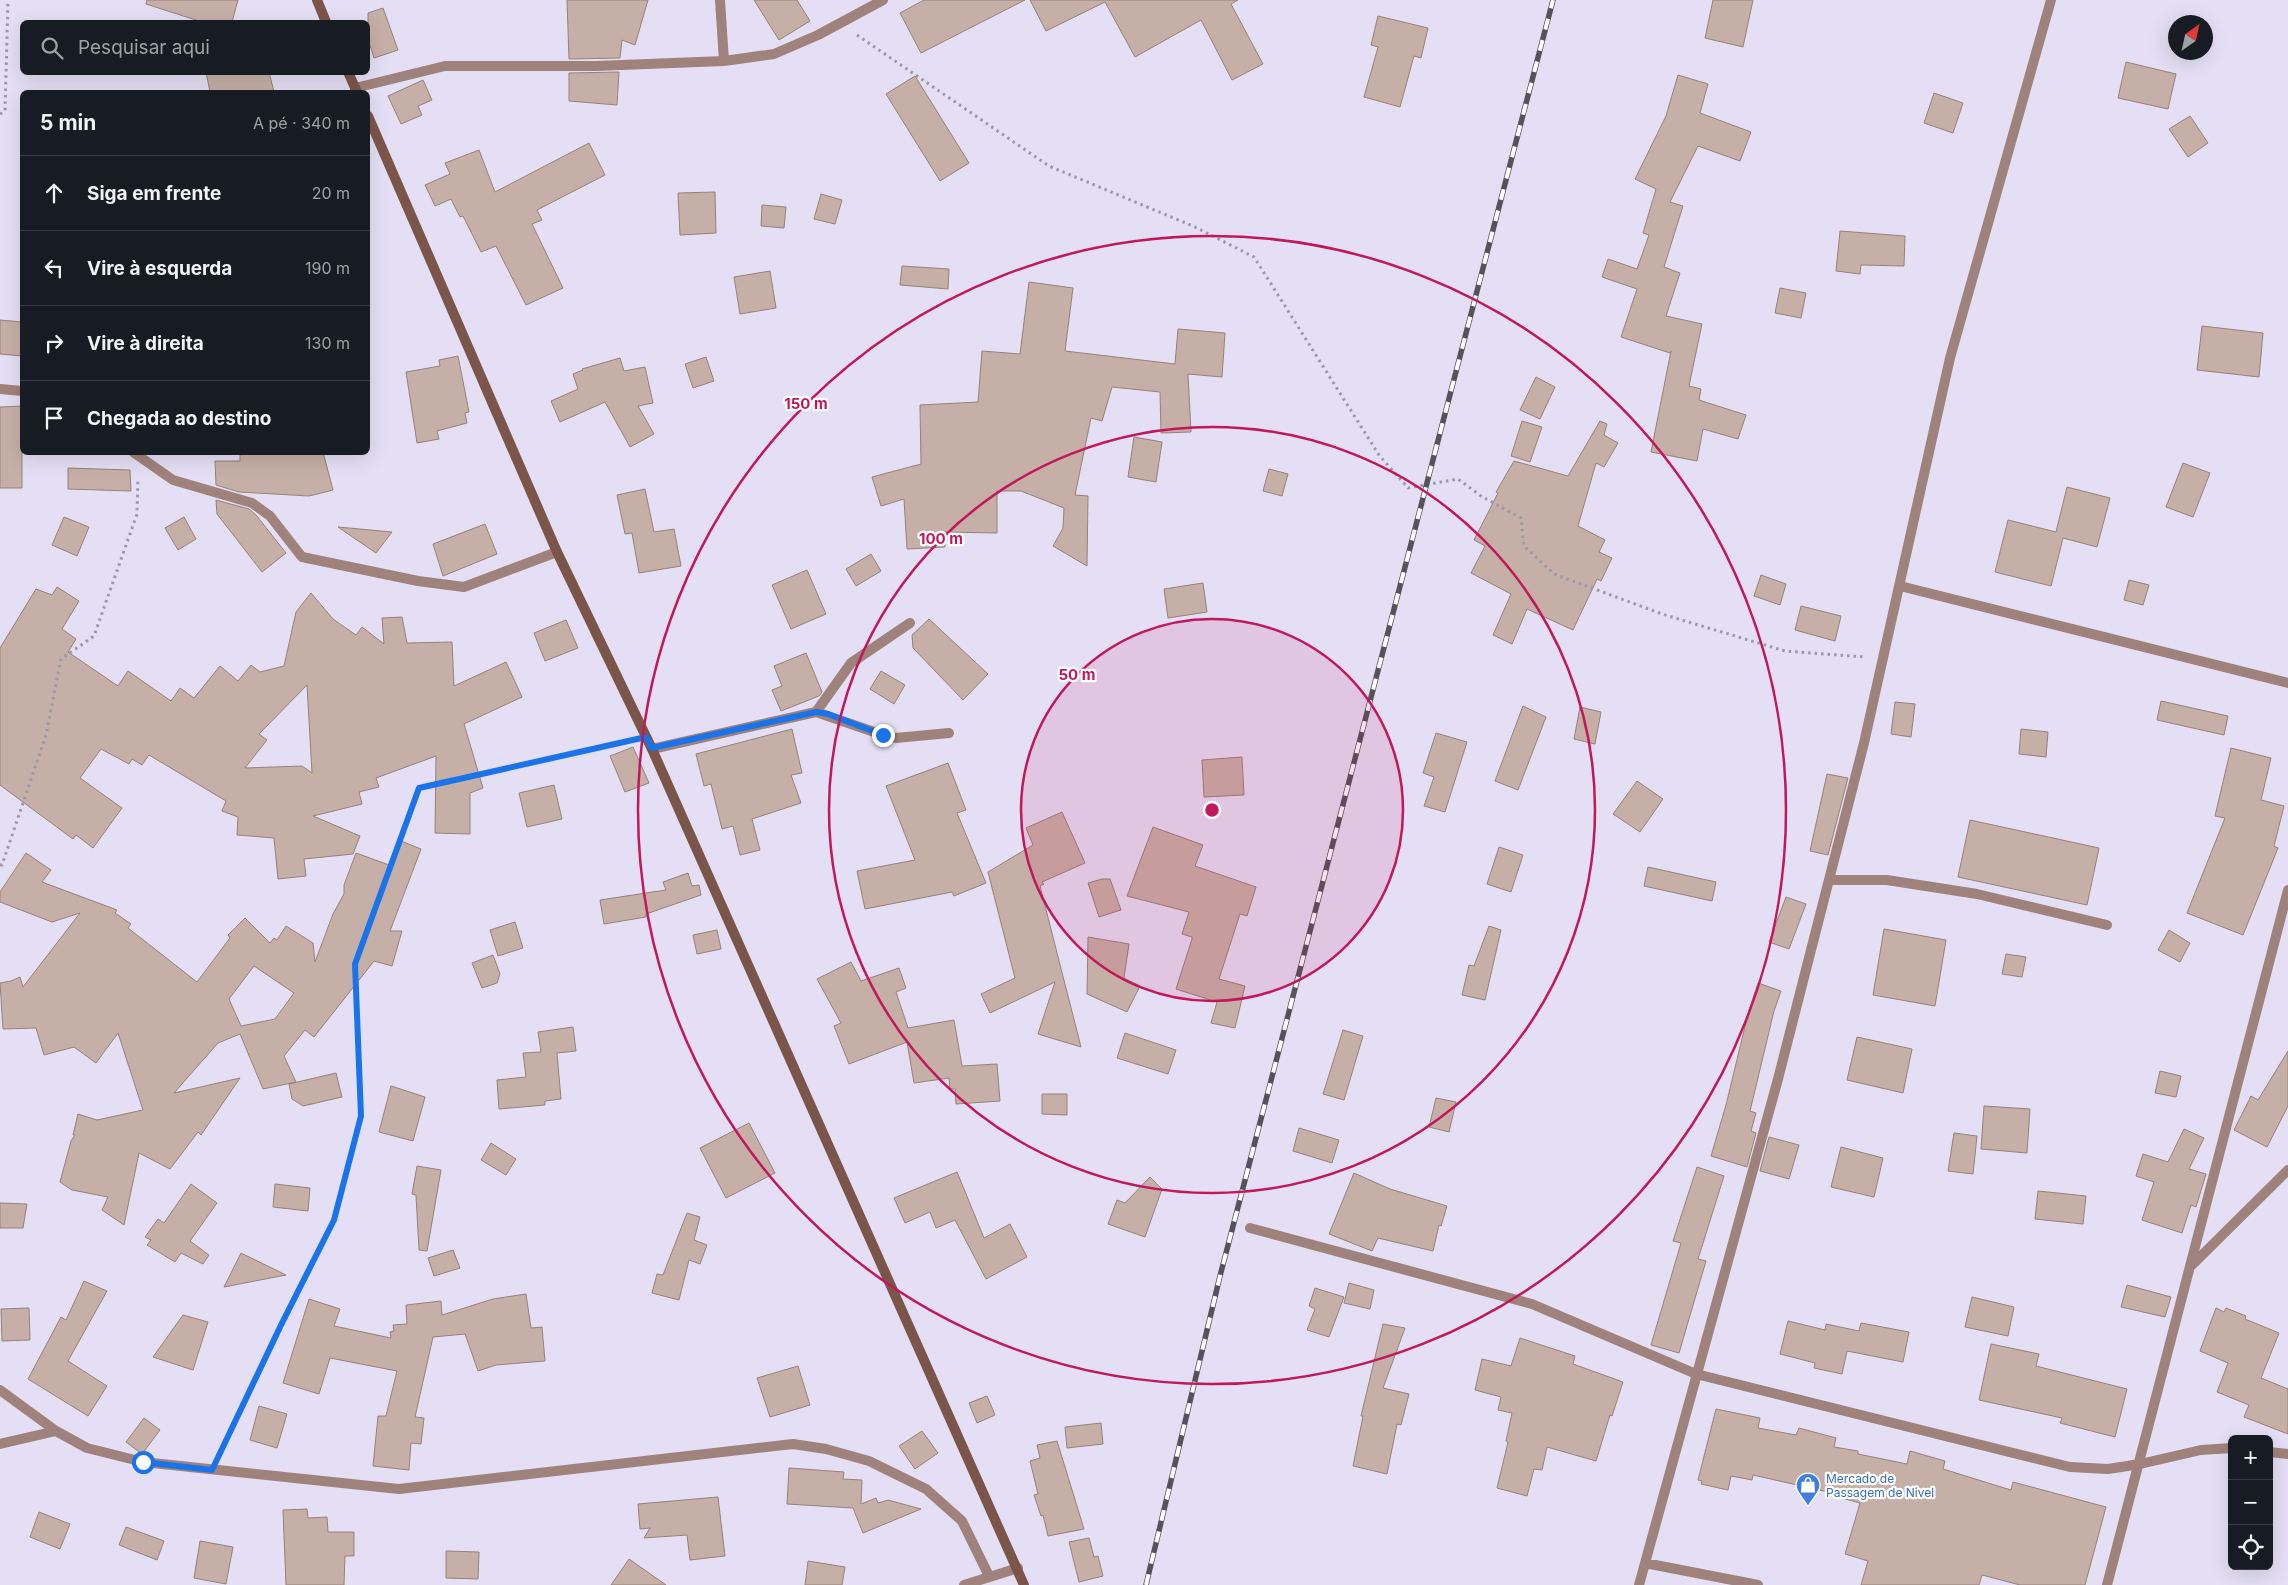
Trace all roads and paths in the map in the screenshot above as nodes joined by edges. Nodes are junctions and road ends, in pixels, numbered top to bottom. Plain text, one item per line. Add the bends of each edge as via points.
1 (8, 0) edge
2 (317, 0) edge
3 (720, 0) edge
4 (883, 0) edge
5 (2051, 0) edge
6 (325, 20) edge
7 (840, 24) junction
8 (724, 61) junction
9 (349, 75) edge
10 (356, 90) edge
11 (0, 114) edge
12 (370, 121) edge
13 (0, 389) edge
14 (20, 391) edge
15 (136, 455) edge
16 (557, 552) junction
17 (1900, 586) junction
18 (910, 623) dead end
19 (1883, 658) junction
20 (2288, 683) edge
21 (816, 712) junction
22 (949, 733) dead end
23 (646, 737) junction
24 (652, 748) junction
25 (0, 865) edge
26 (1829, 880) junction
27 (2288, 890) edge
28 (2106, 925) dead end
29 (2288, 1170) edge
30 (1250, 1228) dead end
31 (2192, 1266) junction
32 (1696, 1374) junction
33 (0, 1390) edge
34 (56, 1430) junction
35 (0, 1444) edge
36 (2228, 1448) edge
37 (2273, 1452) edge
38 (2288, 1454) edge
39 (2140, 1464) junction
40 (212, 1470) junction
41 (1645, 1563) junction
42 (1018, 1568) junction
43 (989, 1576) junction
44 (964, 1585) edge
45 (1024, 1585) edge
46 (1639, 1585) edge
47 (1758, 1585) edge
48 (2108, 1585) edge

1 - 11 path via 5,111
2 - 6 main road
3 - 8 street
4 - 7 street
5 - 17 street via 1950,358
7 - 8 street via 774,54
7 - 19 path via 1049,166 1195,227 1254,257 1379,455 1408,488 1458,479 1520,518 1524,546 1554,574 1662,614 1785,651
8 - 10 street via 596,66 445,66
9 - 10 main road
12 - 16 main road
13 - 14 street
15 - 16 street via 173,480 252,503 270,516 302,557 464,587
15 - 25 path via 137,514 94,636 61,659 46,735
16 - 23 main road
17 - 19 street
17 - 20 street
18 - 21 street via 851,663
19 - 26 street
21 - 22 street via 896,738
21 - 24 street
23 - 24 main road
23 - 40 path via 419,788 355,964 361,1116 334,1220
24 - 42 main road
26 - 28 street via 1887,880 1968,892
26 - 32 street
27 - 31 street
29 - 31 street
30 - 32 street via 1532,1304
31 - 39 street
32 - 39 street via 2070,1467 2108,1470
32 - 41 street
33 - 34 street
34 - 35 street
34 - 40 street via 88,1448 143,1462
36 - 39 street via 2201,1450
37 - 38 street
39 - 48 street
40 - 43 street via 399,1489 793,1444 870,1461 926,1489 962,1521
41 - 46 street
41 - 47 street
42 - 43 street
42 - 45 main road
43 - 44 street

